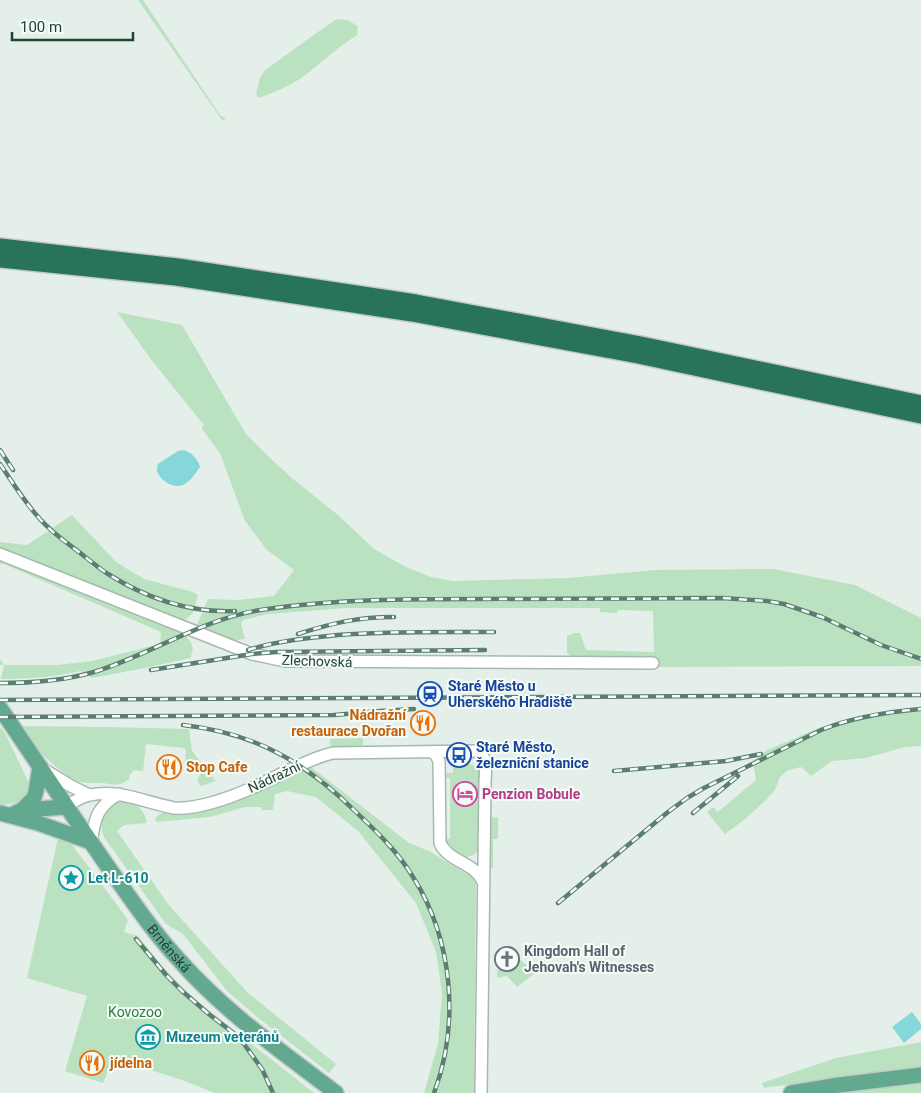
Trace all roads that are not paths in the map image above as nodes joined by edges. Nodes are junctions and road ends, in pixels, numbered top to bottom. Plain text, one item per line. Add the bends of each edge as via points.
1 (0, 246) edge
2 (0, 260) edge
3 (921, 403) edge
4 (921, 416) edge
5 (0, 554) edge
6 (653, 663) dead end
7 (0, 708) edge
8 (435, 757) junction
9 (40, 767) junction
10 (119, 794) junction
11 (89, 795) junction
12 (66, 807) junction
13 (11, 813) edge
14 (38, 823) junction
15 (91, 842) junction
16 (485, 848) junction
17 (458, 860) junction
18 (483, 883) junction
19 (921, 1075) edge
20 (336, 1093) edge
21 (481, 1093) edge
22 (791, 1093) edge

1 - 3 highway via 178,266 416,302 641,344
2 - 4 highway via 176,278 412,314 638,356
5 - 6 street, Zlechovská via 252,654 284,662
7 - 9 main road, Brněnská
8 - 10 street, Nádražní via 323,755 239,793 190,807 167,806
8 - 16 street, Nádražní via 476,751 484,757
8 - 17 street via 440,843 445,852
9 - 11 street, Nádražní
9 - 12 main road, Brněnská
9 - 13 main road via 34,798
10 - 11 street, Nádražní
10 - 15 street via 98,812
11 - 12 street, Nádražní
12 - 13 main road
12 - 14 main road via 54,819
12 - 15 main road, Brněnská
13 - 14 main road
14 - 15 main road
15 - 20 main road, Brněnská via 154,931 196,978 255,1031
16 - 17 street via 475,858
16 - 18 street, Nádražní
17 - 18 street via 479,874
18 - 21 street, Nádražní
19 - 22 main road

